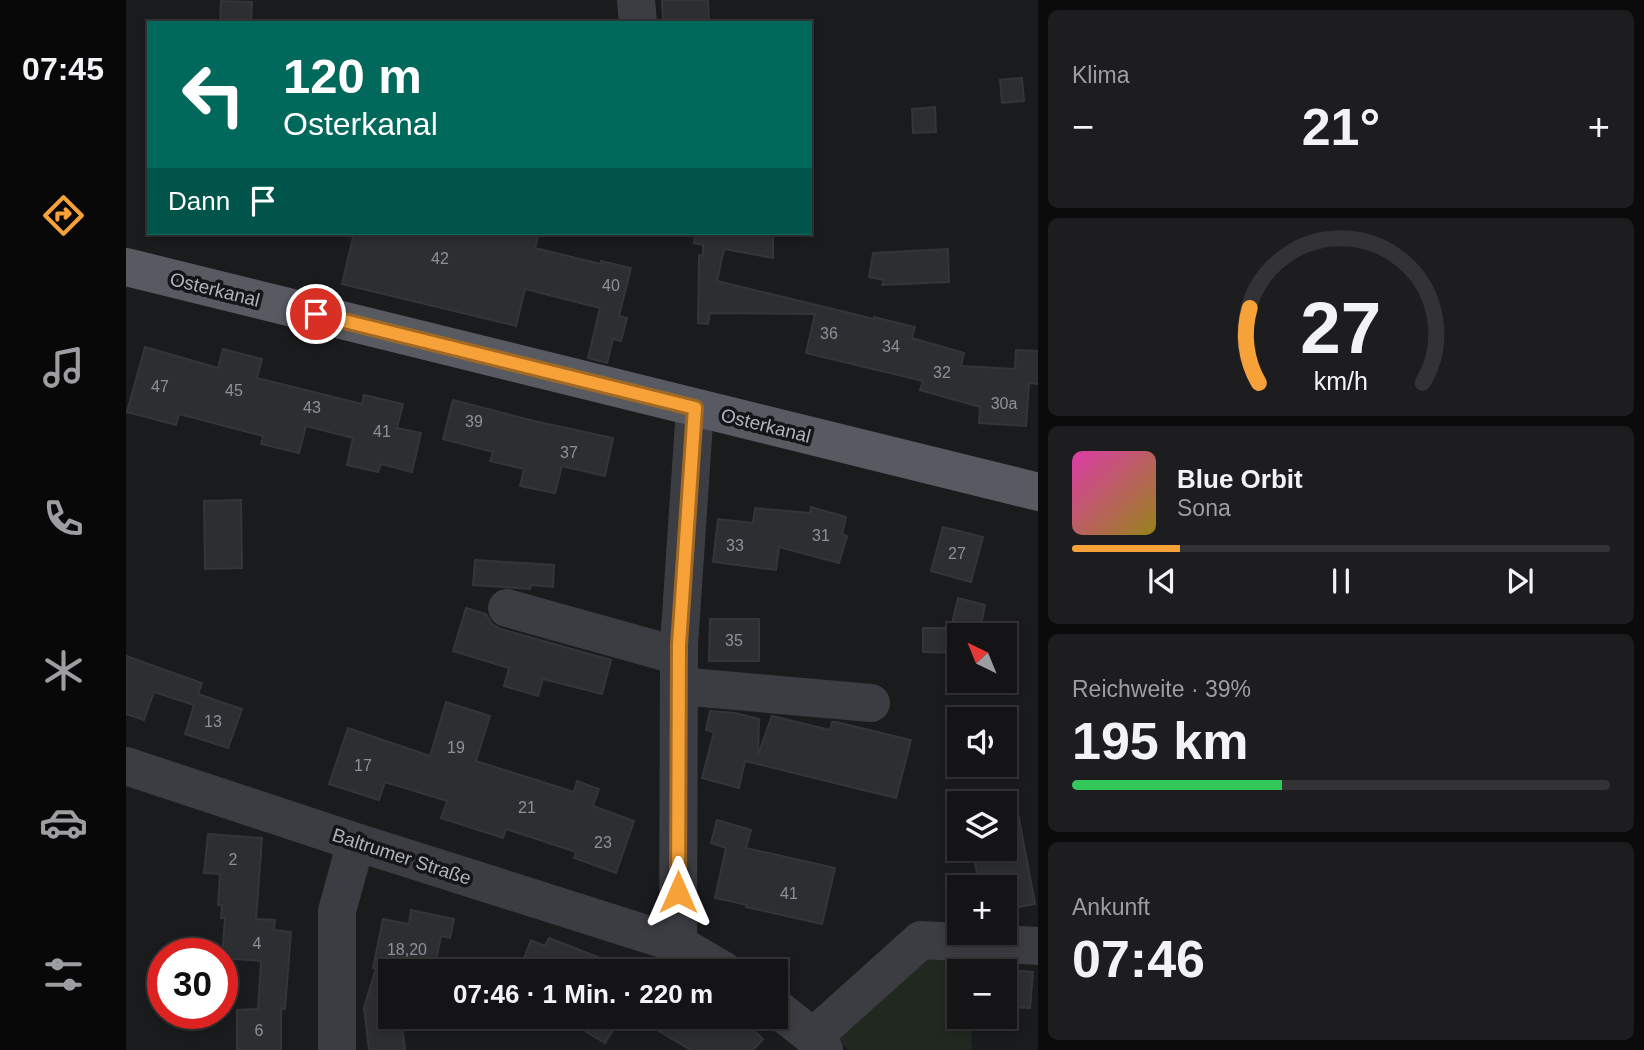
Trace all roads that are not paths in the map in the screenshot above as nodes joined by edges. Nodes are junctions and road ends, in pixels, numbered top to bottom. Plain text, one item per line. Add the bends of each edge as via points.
1 (636, 0) edge
2 (638, 21) edge
3 (126, 267) edge
4 (695, 408) junction
5 (1038, 492) edge
6 (508, 608) dead end
7 (679, 671) junction
8 (871, 703) dead end
9 (126, 766) edge
10 (356, 842) junction
11 (678, 944) junction
12 (1038, 946) edge
13 (704, 959) edge
14 (788, 1018) edge
15 (818, 1043) edge
16 (337, 1050) edge

1 - 2 street
3 - 4 main road, Osterkanal
4 - 5 main road, Osterkanal
4 - 7 street
6 - 7 street
7 - 8 street
7 - 11 street
9 - 10 street, Baltrumer Straße
10 - 11 street, Baltrumer Straße
10 - 16 street via 337,911
11 - 13 street, Baltrumer Straße
12 - 15 street via 921,940
14 - 15 street

